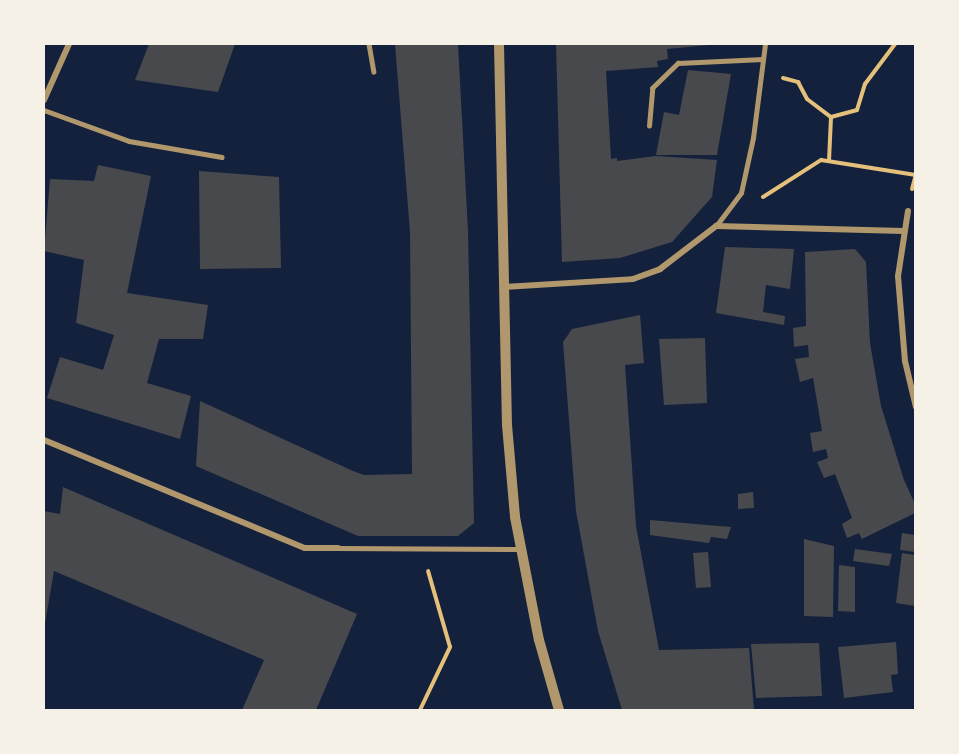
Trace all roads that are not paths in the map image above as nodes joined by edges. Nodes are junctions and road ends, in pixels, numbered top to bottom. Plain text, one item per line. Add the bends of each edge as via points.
1 (69, 44) edge
2 (369, 44) edge
3 (499, 44) edge
4 (765, 44) edge
5 (763, 59) junction
6 (374, 72) dead end
7 (44, 100) edge
8 (44, 110) edge
9 (649, 126) dead end
10 (222, 157) dead end
11 (908, 211) dead end
12 (716, 226) junction
13 (903, 231) junction
14 (503, 287) junction
15 (915, 407) edge
16 (44, 440) edge
17 (338, 548) joint
18 (521, 549) junction
19 (559, 711) edge

1 - 7 street
2 - 6 lane
3 - 14 street
4 - 5 lane
5 - 9 lane via 678,63 652,88
5 - 12 lane via 741,193
8 - 10 lane via 129,141
11 - 13 street
12 - 13 street
12 - 14 street via 660,269 633,279
13 - 15 street via 898,276 900,322
14 - 18 street via 507,425
16 - 17 street via 304,548
17 - 18 street
18 - 19 street via 539,640

